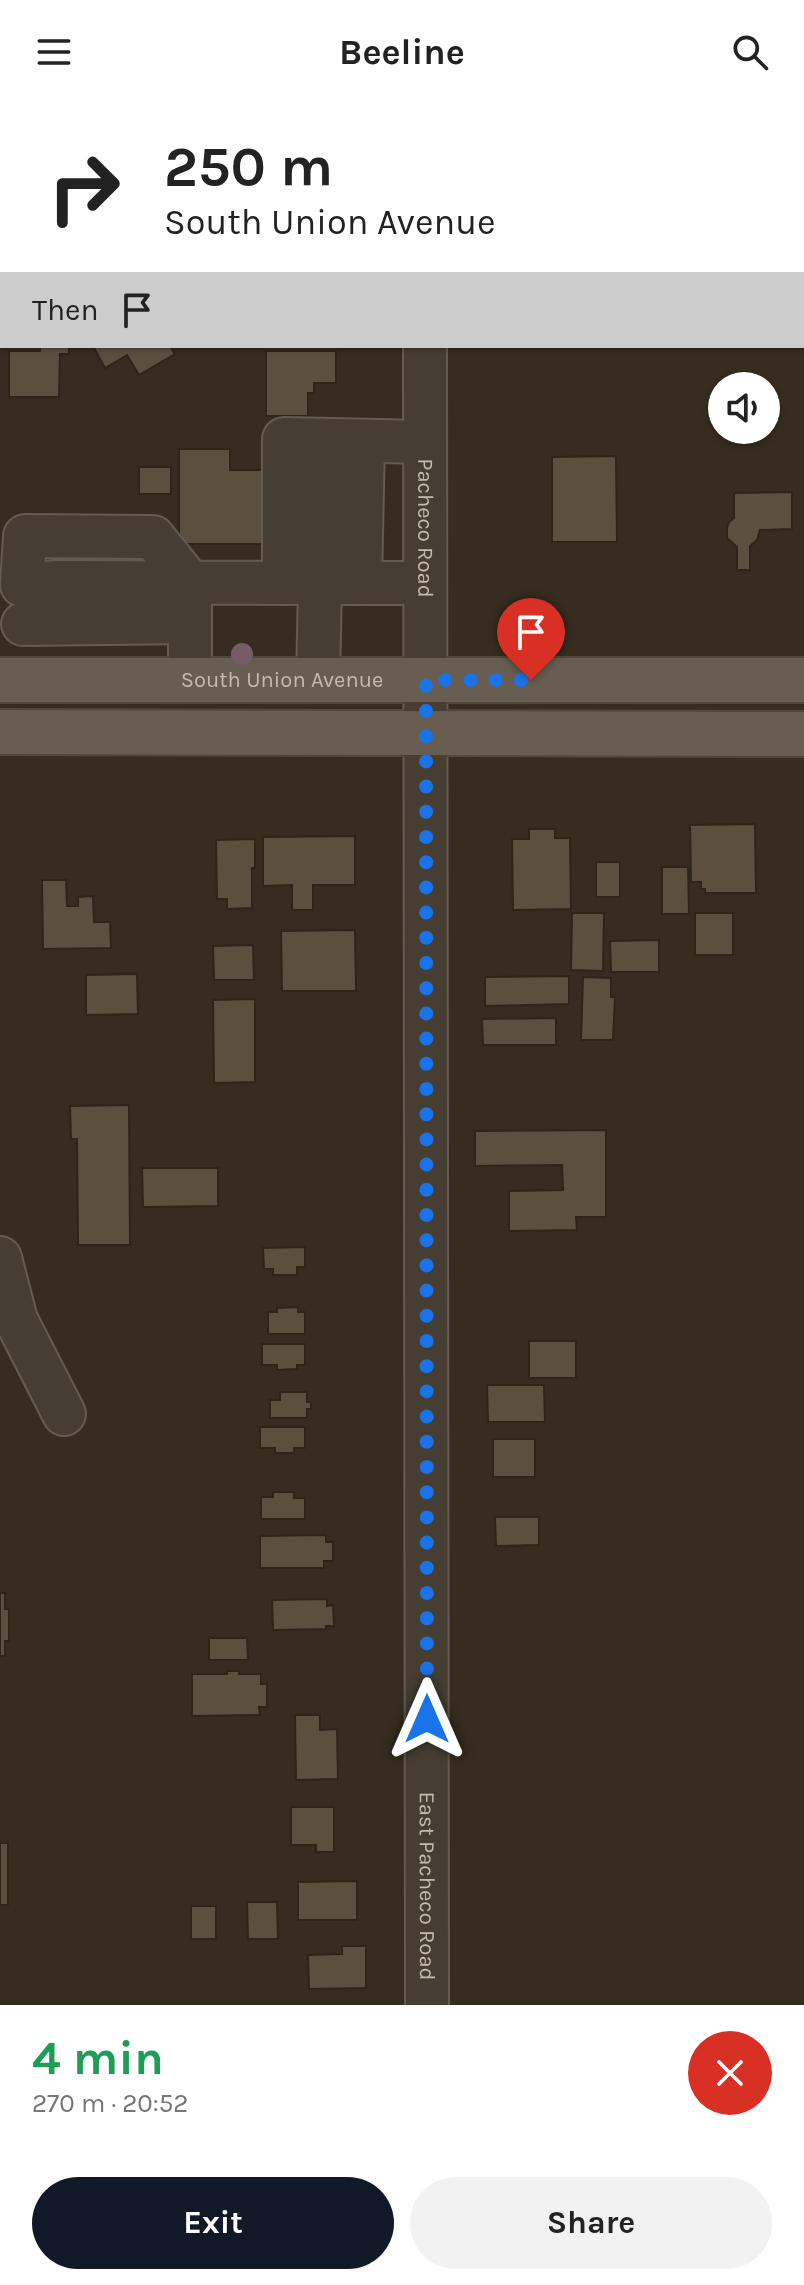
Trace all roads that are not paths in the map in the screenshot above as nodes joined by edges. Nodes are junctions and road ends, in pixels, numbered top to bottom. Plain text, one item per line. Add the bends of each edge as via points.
1 (425, 348) edge
2 (363, 441) junction
3 (425, 442) junction
4 (321, 583) junction
5 (425, 583) junction
6 (15, 599) edge
7 (190, 602) junction
8 (12, 680) edge
9 (190, 680) junction
10 (804, 680) edge
11 (318, 681) junction
12 (426, 708) junction
13 (0, 732) edge
14 (804, 734) edge
15 (0, 1258) edge
16 (64, 1414) dead end
17 (427, 2005) edge

1 - 3 street, Pacheco Road
2 - 3 street
2 - 4 street
2 - 4 street via 322,440
3 - 5 street, Pacheco Road
4 - 5 street
4 - 7 street
4 - 11 street
5 - 12 street, Pacheco Road
6 - 7 street via 59,582
6 - 8 street
7 - 9 street
8 - 9 main road, South Union Avenue
9 - 11 main road, South Union Avenue
10 - 12 main road, South Union Avenue
11 - 12 main road, South Union Avenue
12 - 13 main road, South Union Avenue
12 - 14 main road, South Union Avenue
12 - 17 street, East Pacheco Road
15 - 16 street via 16,1320

